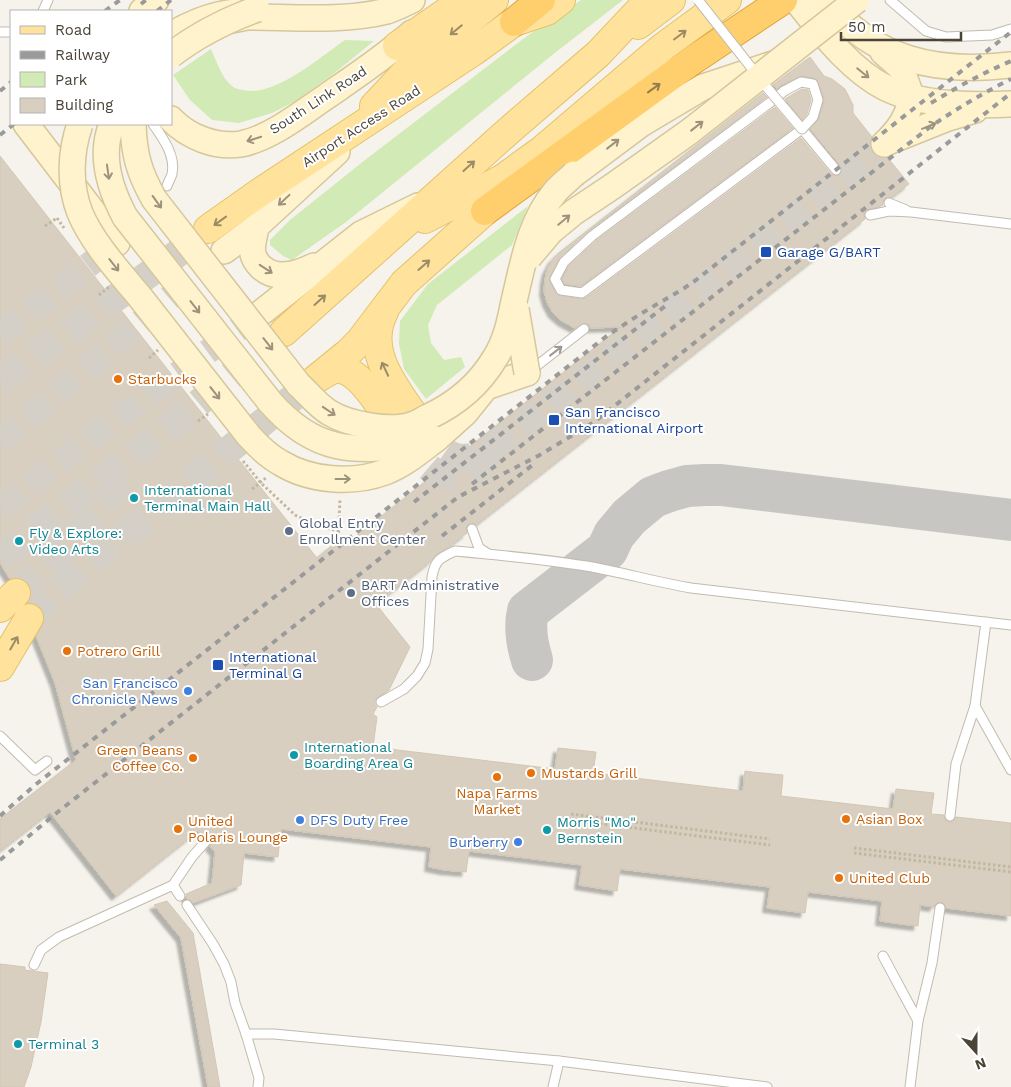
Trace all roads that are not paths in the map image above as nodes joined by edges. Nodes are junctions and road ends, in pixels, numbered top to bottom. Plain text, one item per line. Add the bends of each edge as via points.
1 (156, 0) edge
2 (208, 0) edge
3 (325, 0) edge
4 (356, 0) edge
5 (412, 0) edge
6 (450, 0) edge
7 (464, 0) edge
8 (494, 0) edge
9 (529, 0) edge
10 (541, 0) edge
11 (561, 0) edge
12 (649, 0) edge
13 (671, 0) edge
14 (698, 0) edge
15 (727, 0) edge
16 (783, 0) edge
17 (796, 0) edge
18 (824, 0) edge
19 (857, 0) edge
20 (890, 0) edge
21 (262, 5) edge
22 (143, 10) edge
23 (514, 22) junction
24 (1011, 29) edge
25 (176, 32) edge
26 (870, 41) junction
27 (397, 46) junction
28 (172, 53) edge
29 (172, 53) edge
30 (598, 54) junction
31 (777, 62) junction
32 (1000, 66) edge
33 (776, 98) junction
34 (912, 98) junction
35 (1006, 105) edge
36 (595, 119) junction
37 (172, 120) edge
38 (372, 120) junction
39 (27, 125) edge
40 (80, 125) edge
41 (112, 125) edge
42 (133, 125) edge
43 (154, 125) edge
44 (802, 129) junction
45 (346, 136) junction
46 (542, 150) junction
47 (836, 170) dead end
48 (167, 186) dead end
49 (433, 198) junction
50 (890, 203) dead end
51 (485, 211) junction
52 (911, 212) junction
53 (870, 214) dead end
54 (1011, 224) edge
55 (256, 226) junction
56 (388, 238) junction
57 (216, 240) joint
58 (117, 243) dead end
59 (335, 254) junction
60 (513, 295) junction
61 (390, 300) junction
62 (262, 312) tunnel mouth
63 (584, 329) dead end
64 (284, 332) tunnel mouth
65 (527, 373) junction
66 (486, 387) junction
67 (428, 444) junction
68 (472, 529) dead end
69 (490, 555) junction
70 (28, 618) tunnel mouth
71 (986, 622) junction
72 (1011, 625) edge
73 (0, 667) edge
74 (381, 702) dead end
75 (975, 706) junction
76 (0, 736) edge
77 (48, 761) dead end
78 (1011, 770) edge
79 (950, 816) dead end
80 (206, 841) dead end
81 (172, 885) junction
82 (180, 896) dead end
83 (187, 905) dead end
84 (940, 908) dead end
85 (883, 956) dead end
86 (34, 965) dead end
87 (918, 1020) junction
88 (246, 1034) junction
89 (559, 1060) junction
90 (258, 1087) edge
91 (553, 1087) edge
92 (767, 1087) edge
93 (910, 1087) edge

1 - 22 street
2 - 25 street
3 - 21 street
4 - 21 street via 334,10 310,13
5 - 29 street, bridge via 366,15 339,18 247,17 222,22 199,33
6 - 27 street, South Link Road
7 - 27 main road
8 -> 45 main road via 404,73
9 - 23 highway
10 - 23 highway
11 - 23 main road, Airport Access Road via 547,10
12 - 30 main road
13 - 30 main road
14 - 33 lane, bridge
36 -> 15 main road via 663,47
36 -> 16 highway via 693,60
17 -> 34 street via 828,39 860,70 876,83
18 - 26 street via 847,24
19 - 31 street, bridge
20 - 24 lane via 926,31 946,37 992,35
21 - 25 street, bridge via 207,18
21 - 28 street, bridge
23 - 38 main road, Airport Access Road
26 - 32 street via 924,63 963,68
26 - 34 street via 901,68
27 -> 37 street, South Link Road via 305,111 269,133 241,144 204,140
49 -> 30 main road
42 -> 31 street, bridge via 141,174 154,199 299,385 329,412 344,420 392,428 410,426 460,399 496,358 508,332 532,232 543,208 556,191 574,174 664,108 703,87
60 -> 31 street, bridge via 528,258 551,231 689,132
32 - 34 street
33 - 44 lane, bridge
33 - 44 lane, bridge via 801,82 813,84 818,100 813,117
33 - 44 lane via 592,236 564,262 555,279 561,290 582,293
34 - 35 street
34 -> 35 street via 899,128 884,144 966,112
36 - 46 main road
36 - 51 highway
38 - 45 main road, Airport Access Road
38 -> 55 street
39 - 58 street
40 -> 67 street, bridge via 74,143 72,175 86,226 257,445 282,464 298,471 340,479 384,473 401,465
41 -> 67 street, bridge via 107,144 109,180 125,217 286,420 322,442 347,448 365,450
43 - 48 lane via 164,138 172,161 172,174
44 - 47 lane
45 -> 57 main road, Airport Access Road via 260,193
46 - 51 main road
46 - 56 main road via 502,179
49 - 56 main road
49 - 59 street via 361,234
50 - 52 lane
61 -> 51 main road via 404,282
52 - 53 lane
52 - 54 lane
55 - 57 street
55 -> 59 street via 253,254 257,263 274,274 291,274
64 -> 56 main road
59 - 62 street
60 - 65 street, bridge
60 - 66 street, bridge via 500,358
61 -> 61 main road via 360,342 316,379 338,369 350,372 398,412 377,344 382,316
65 -> 63 lane
65 - 66 street
66 - 67 street, bridge via 465,414
68 - 69 lane via 480,548
69 - 71 lane via 584,566 691,588
69 - 74 lane via 455,551 434,566 425,663 404,688
73 -> 70 main road
71 - 72 lane
71 - 75 lane
75 - 78 lane
75 - 79 lane via 956,764
76 - 77 lane via 35,770
80 - 81 lane
81 - 82 lane
81 - 86 lane via 59,937 41,950
83 - 88 lane via 224,964
84 - 87 lane via 932,963
85 - 87 lane
87 - 93 lane
88 - 89 lane
88 - 90 lane via 259,1078
89 - 91 lane
89 - 92 lane

